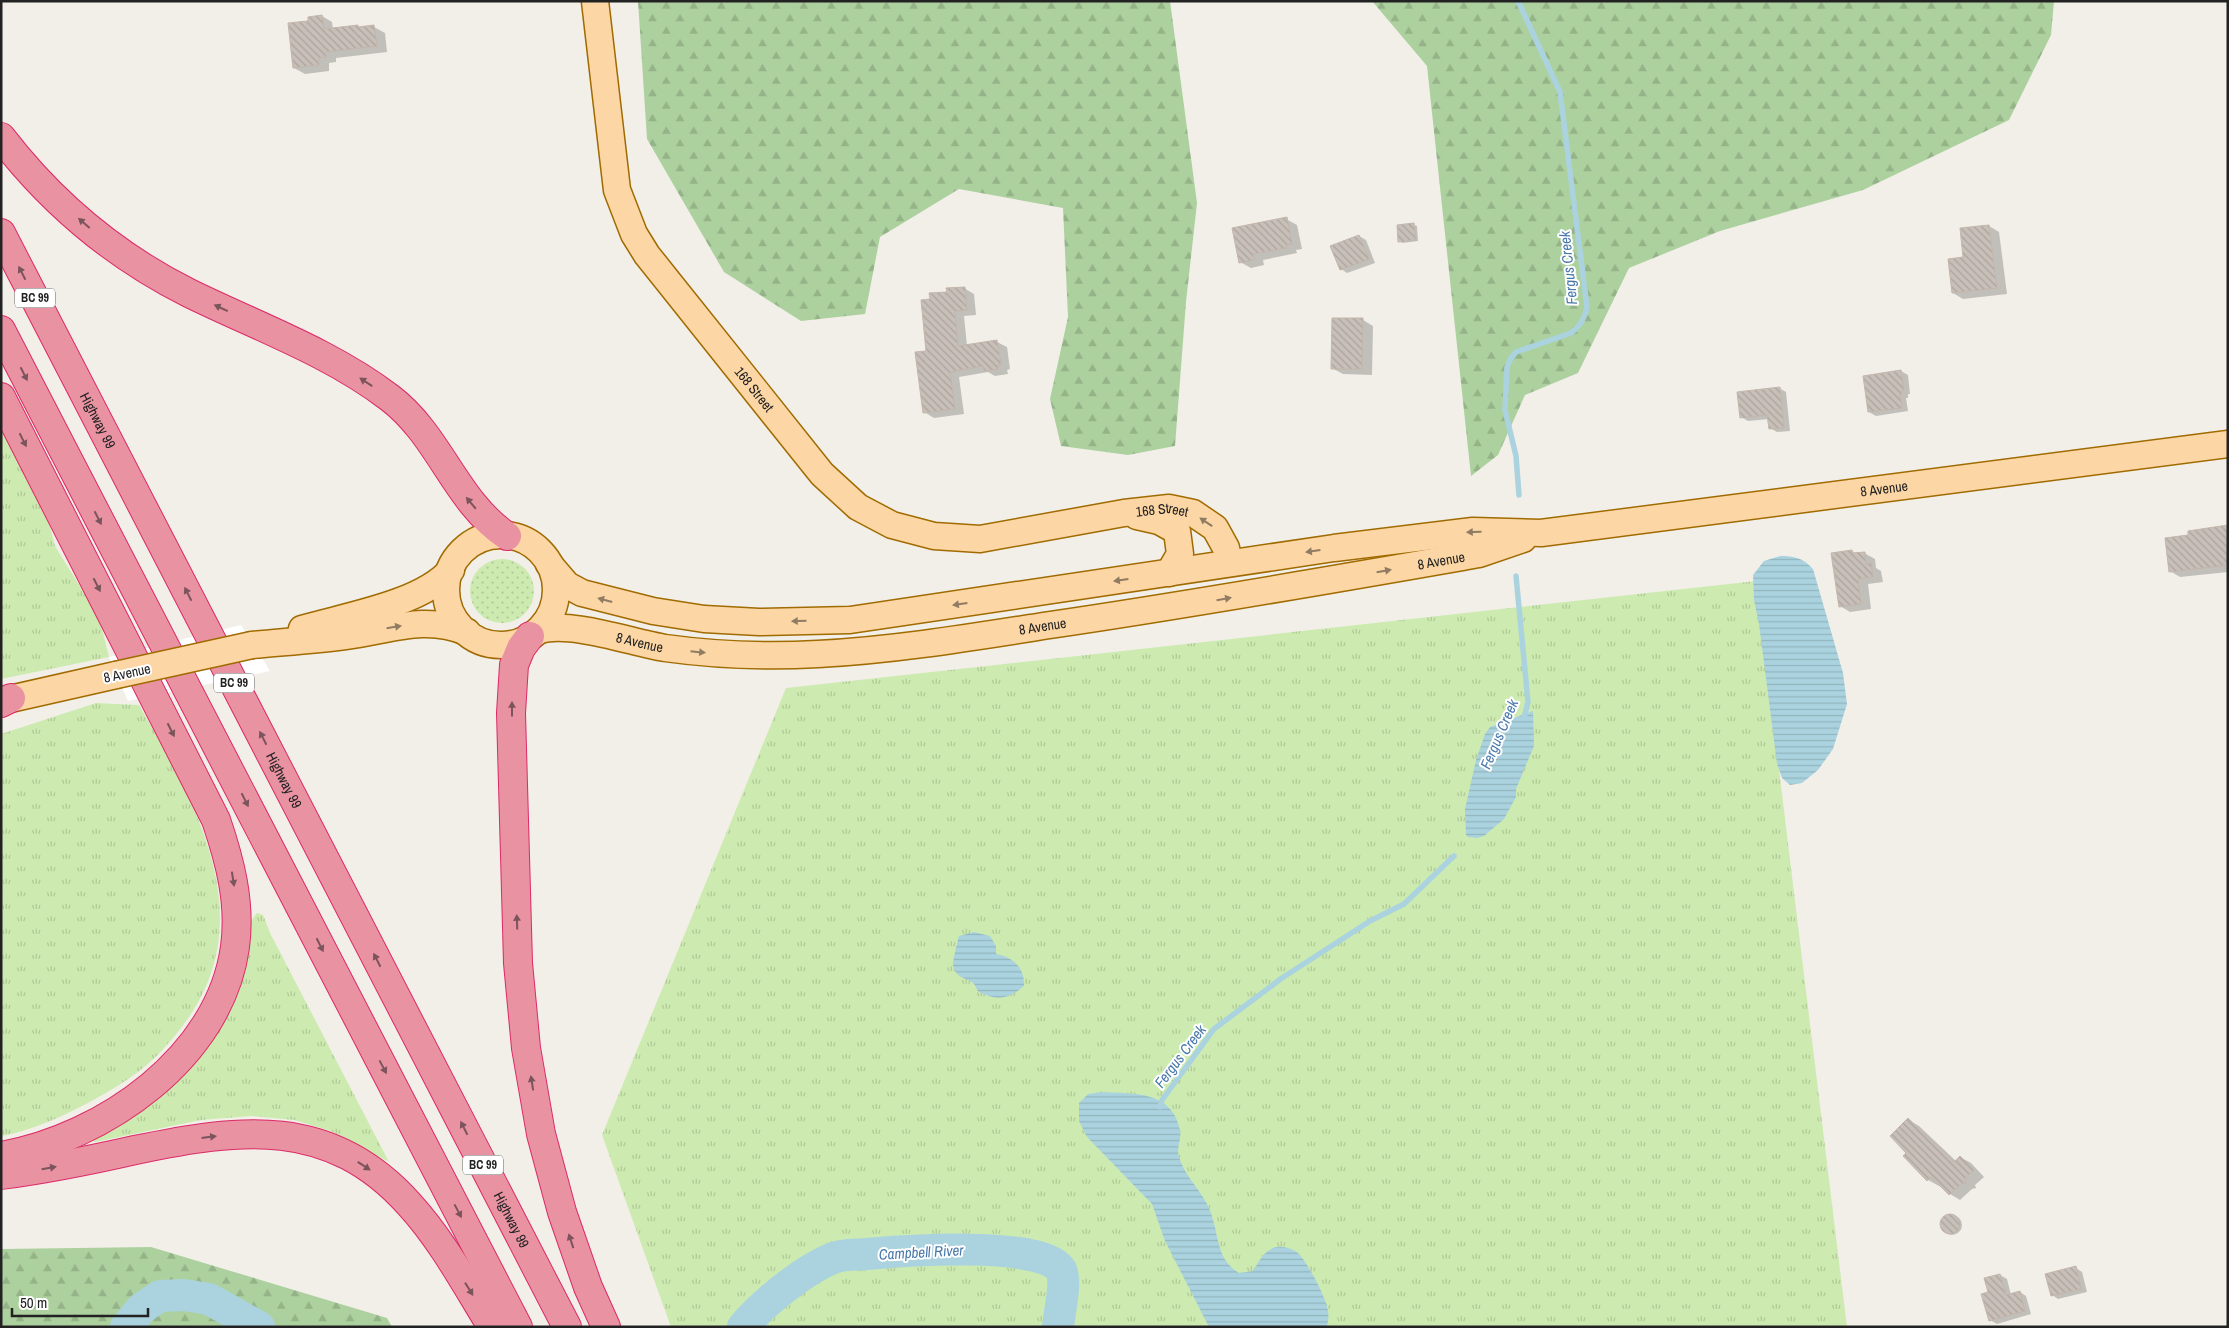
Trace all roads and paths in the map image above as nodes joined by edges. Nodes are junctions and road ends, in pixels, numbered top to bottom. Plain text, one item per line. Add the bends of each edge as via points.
1 (595, 1) edge
2 (1, 137) edge
3 (1, 233) edge
4 (1, 330) edge
5 (1, 397) edge
6 (2228, 444) edge
7 (1124, 513) junction
8 (1541, 534) junction
9 (507, 536) junction
10 (1229, 563) junction
11 (549, 564) junction
12 (451, 570) junction
13 (1169, 573) junction
14 (467, 632) junction
15 (534, 633) junction
16 (252, 645) junction
17 (884, 648) junction
18 (5, 701) edge
19 (1, 1156) edge
20 (1, 1175) edge
21 (492, 1327) edge
22 (518, 1327) edge
23 (567, 1327) edge
24 (606, 1327) edge

1 - 7 main road, 168 Street via 617,190 634,234 662,274 822,474 858,507 892,525 934,536 980,540
9 -> 2 highway via 470,503 432,444 392,399 342,367 188,292 121,252 63,206
23 -> 3 highway, Highway 99 / BC 99
4 -> 22 highway
5 -> 19 highway via 216,820 232,872 236,922 234,954 223,992 196,1038 178,1060 133,1100 82,1131 25,1152
6 - 8 main road, 8 Avenue
10 -> 7 main road, 168 Street via 1226,548 1215,528 1194,513 1169,508
7 - 13 main road, 168 Street via 1160,520 1177,531 1180,554
8 -> 10 main road, 8 Avenue via 1473,532
17 -> 8 main road, 8 Avenue via 1167,608 1341,579 1479,554
9 - 11 main road via 532,545
9 - 12 main road via 492,536 475,542 457,558
10 - 13 main road, 8 Avenue
10 - 17 main road via 1211,580 1178,593 919,628
13 -> 11 main road, 8 Avenue via 850,620 759,622 704,619 588,596 570,587
11 - 15 main road via 555,579 555,597 550,614
12 - 14 main road via 447,586 448,604 456,621
12 - 16 main road, 8 Avenue via 434,585 405,599
14 - 15 main road via 479,640 496,644 514,643
16 -> 14 main road, 8 Avenue via 346,636 423,623 444,624
15 -> 17 main road, 8 Avenue via 554,627 662,647 728,654 815,654
24 -> 15 highway via 559,1203 526,1048 518,963 511,713 514,665 521,648
16 - 18 main road, 8 Avenue, bridge
20 -> 21 highway via 242,1133 310,1140 366,1166 409,1204 449,1258

